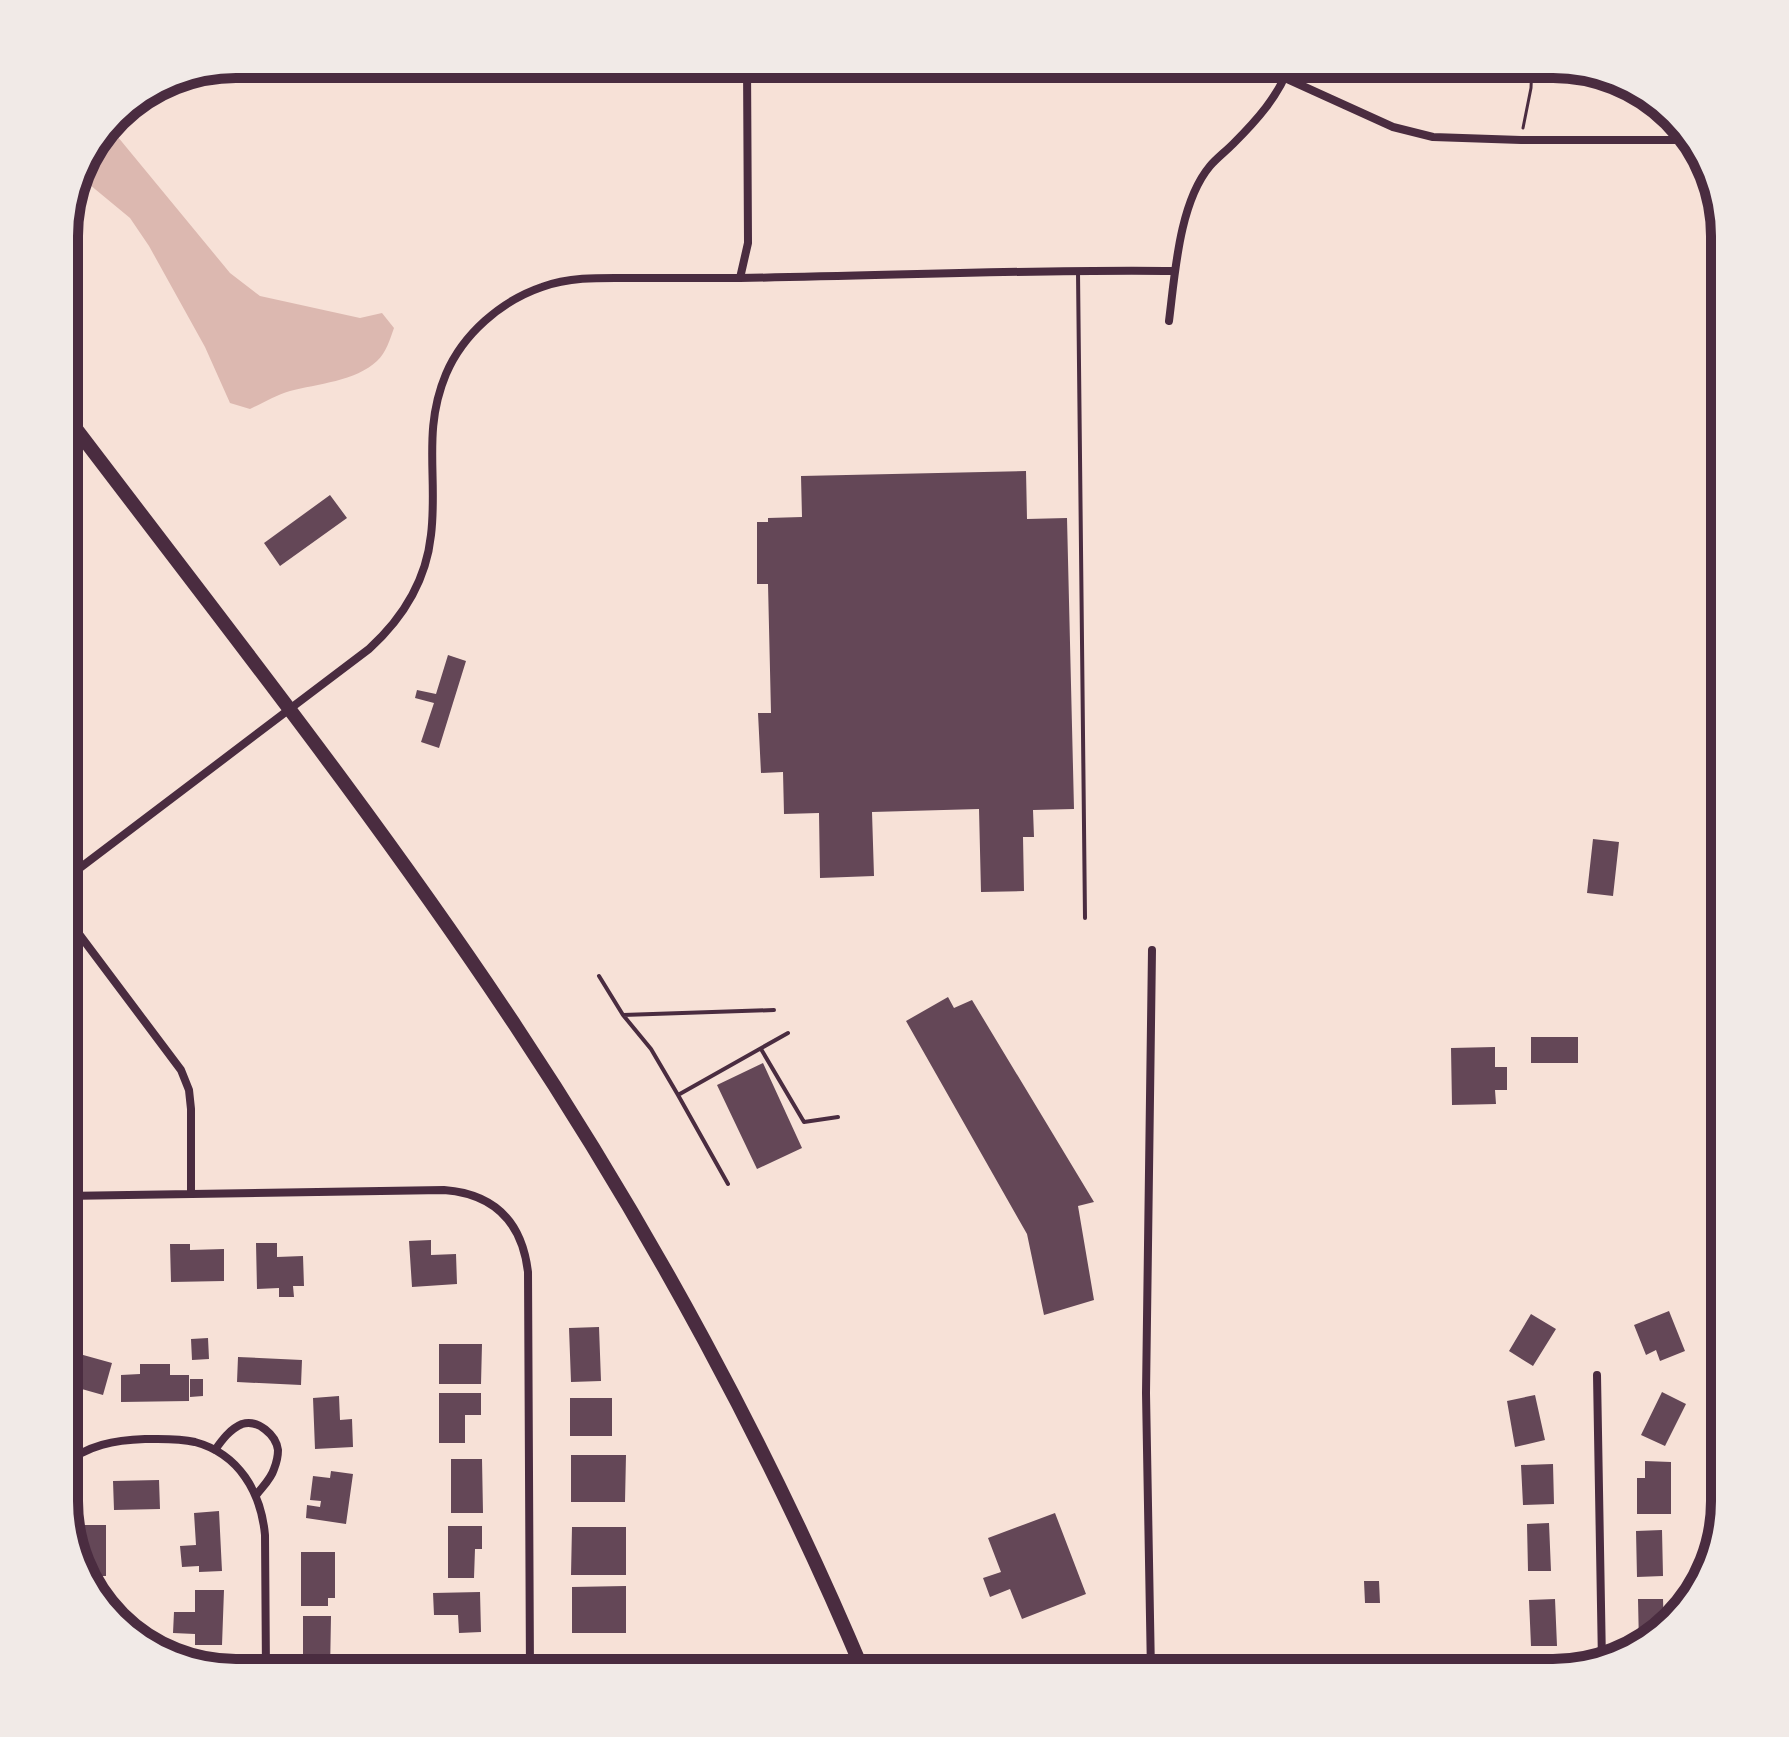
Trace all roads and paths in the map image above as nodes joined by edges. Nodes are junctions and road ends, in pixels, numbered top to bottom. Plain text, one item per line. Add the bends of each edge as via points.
1 (747, 78) edge
2 (1285, 78) joint
3 (1531, 78) edge
4 (1521, 140) junction
5 (1678, 140) edge
6 (1078, 270) junction
7 (1175, 271) junction
8 (740, 278) junction
9 (1169, 321) dead end
10 (78, 431) edge
11 (289, 710) junction
12 (78, 869) edge
13 (1085, 918) dead end
14 (78, 933) edge
15 (1152, 950) dead end
16 (599, 976) dead end
17 (774, 1010) dead end
18 (623, 1015) junction
19 (788, 1033) dead end
20 (761, 1049) junction
21 (678, 1095) junction
22 (838, 1117) dead end
23 (728, 1184) dead end
24 (191, 1194) junction
25 (78, 1196) edge
26 (1597, 1375) dead end
27 (215, 1450) junction
28 (79, 1453) edge
29 (257, 1494) junction
30 (1602, 1652) edge
31 (266, 1659) edge
32 (530, 1659) edge
33 (858, 1659) edge
34 (1151, 1659) edge

1 - 8 street via 748,243
2 - 4 street via 1393,127 1433,137
2 - 7 street via 1194,191
3 - 4 path
4 - 5 street
6 - 7 street
6 - 8 street
6 - 13 lane
7 - 9 street
8 - 11 street via 567,280 516,298 478,328 447,371 437,399 431,445 432,534 419,584 388,632
10 - 11 main road
11 - 12 street
11 - 33 main road via 443,919 592,1146 732,1395
14 - 24 street via 181,1070 191,1109
15 - 34 street via 1146,1393
16 - 18 lane
17 - 18 lane
18 - 21 lane
19 - 20 lane
20 - 21 lane
20 - 22 lane via 804,1122
21 - 23 lane
24 - 25 street
24 - 32 street via 461,1191 494,1205 508,1218 526,1253 528,1272
26 - 30 street
27 - 28 street via 175,1439 127,1439
27 - 29 street via 236,1466
27 - 29 street via 224,1436 243,1424 271,1433 278,1450 276,1466
29 - 31 street via 265,1535

